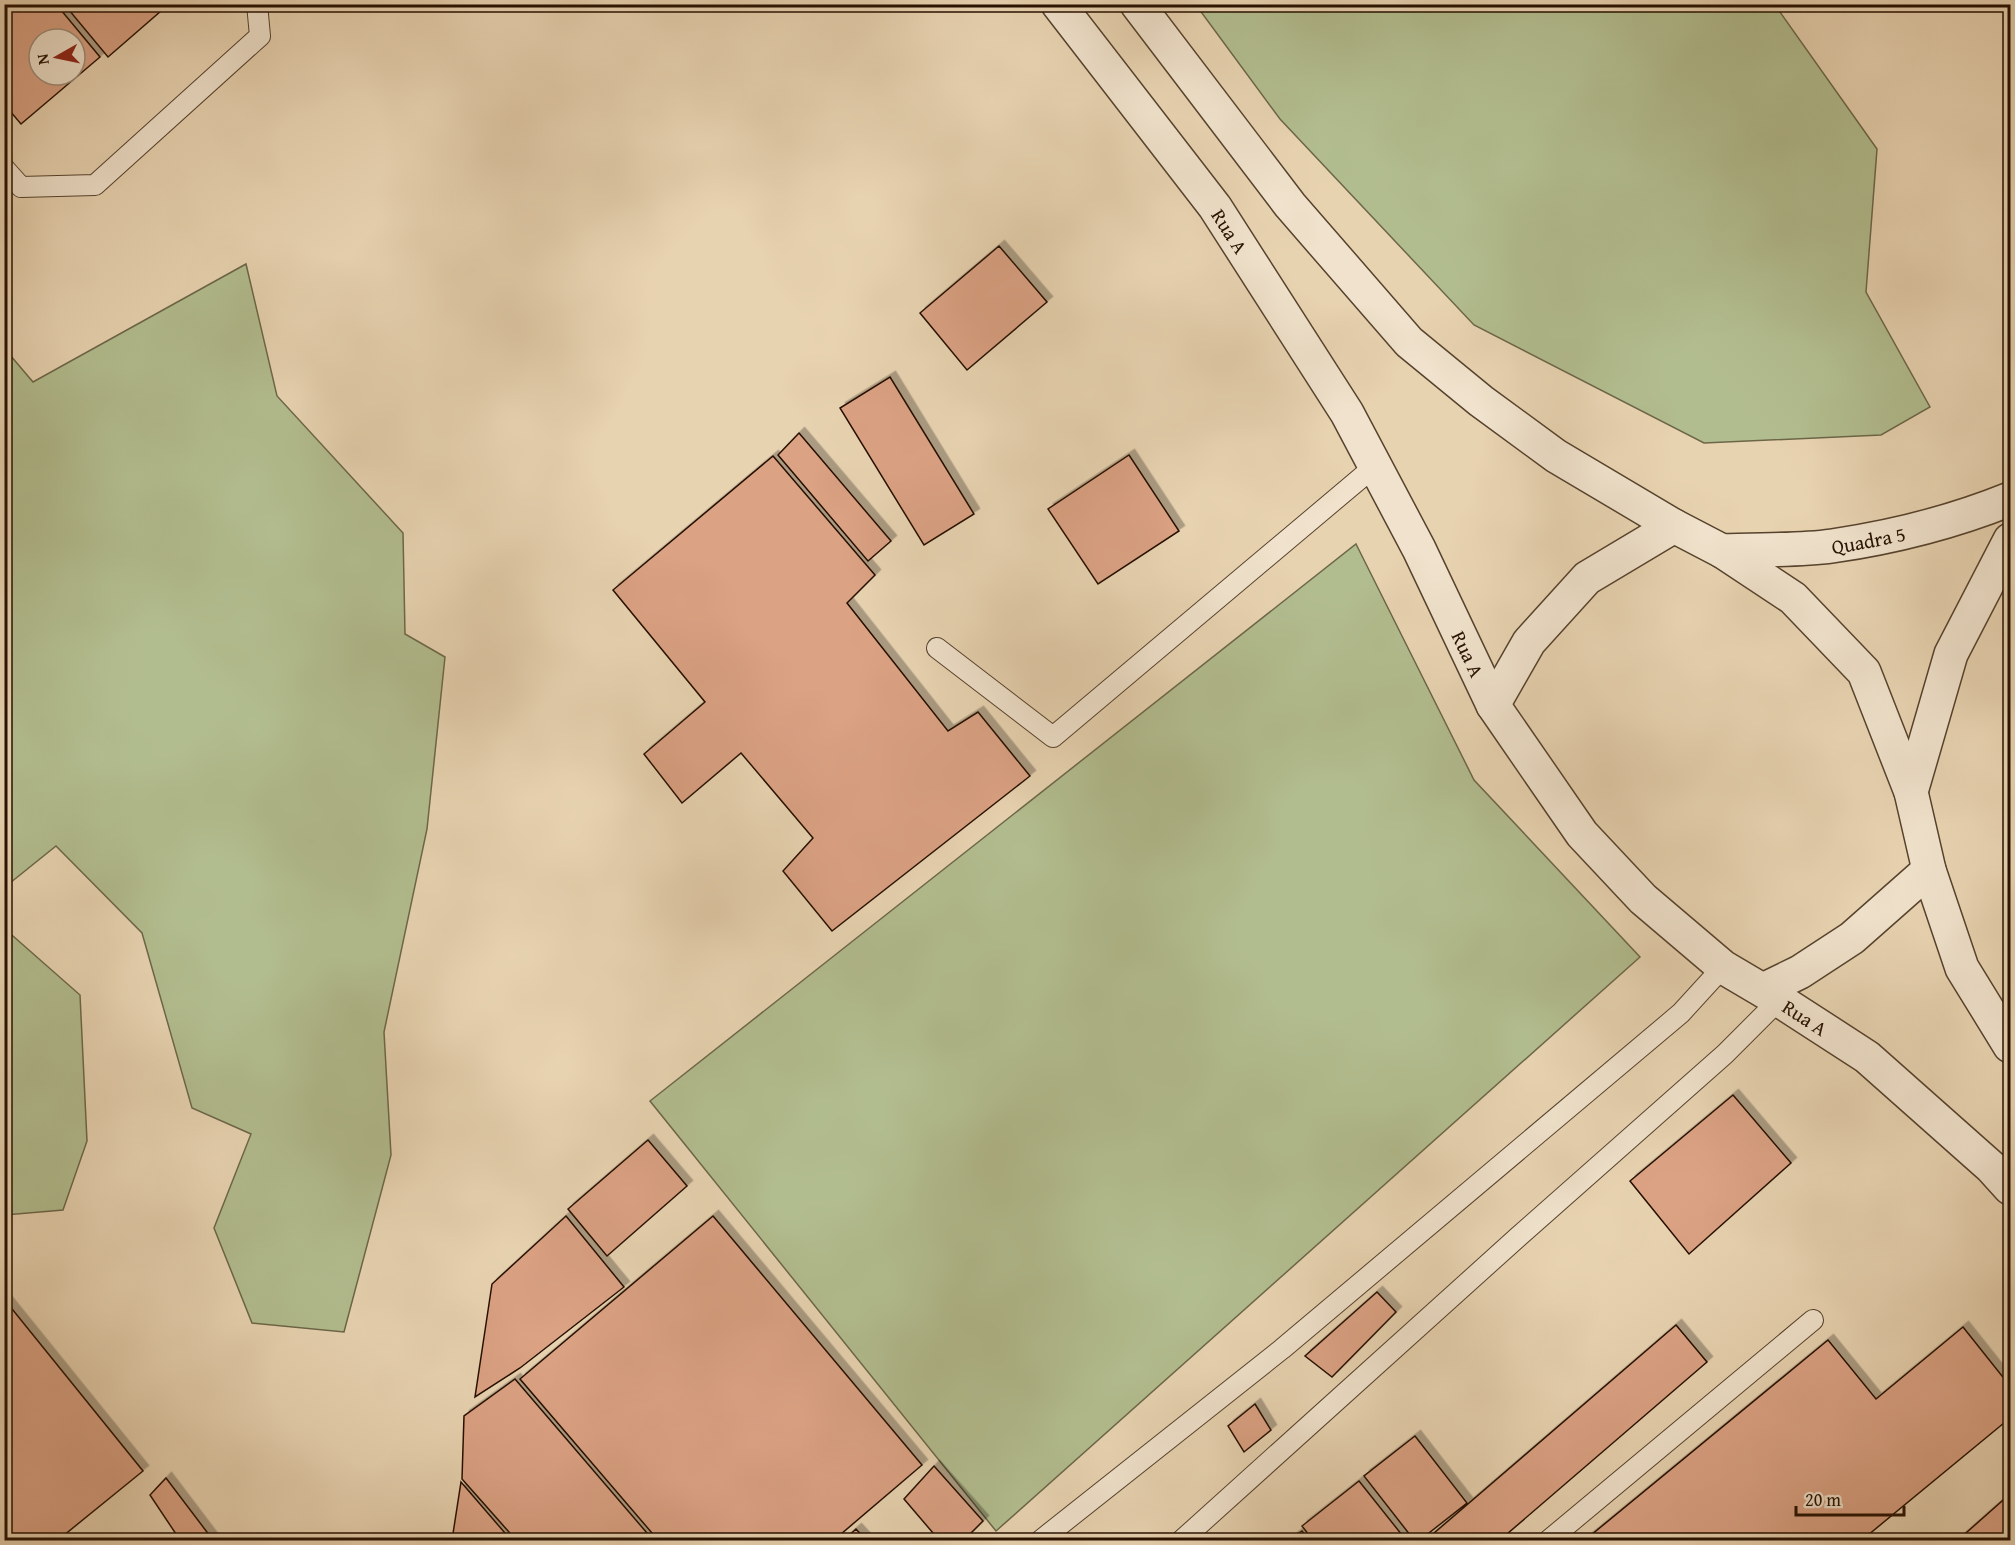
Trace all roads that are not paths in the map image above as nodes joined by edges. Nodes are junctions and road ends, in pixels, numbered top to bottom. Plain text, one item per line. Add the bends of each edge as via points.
1 (257, 4) edge
2 (1058, 4) edge
3 (1137, 4) edge
4 (4, 168) edge
5 (1375, 466) junction
6 (2010, 499) edge
7 (1674, 526) junction
8 (2010, 540) edge
9 (1722, 551) junction
10 (937, 648) dead end
11 (1493, 705) junction
12 (1911, 792) junction
13 (1929, 870) junction
14 (1723, 967) junction
15 (1771, 995) junction
16 (2008, 1036) edge
17 (2010, 1188) edge
18 (1813, 1320) dead end
19 (1041, 1540) edge
20 (1182, 1540) edge
21 (1549, 1540) edge

1 - 4 lane via 260,36 95,185 21,187
2 - 5 street, Rua A via 1215,207 1347,413
3 - 7 street via 1290,205 1409,342 1556,456
5 - 10 lane via 1053,737
5 - 11 street, Rua A
6 - 9 street, Quadra 5 via 1970,515 1889,536 1830,546
7 - 9 street
7 - 11 street via 1587,578 1529,642
8 - 12 street via 1951,654
9 - 12 street via 1793,598 1863,672
11 - 14 street, Rua A via 1582,834 1642,899
12 - 13 street
13 - 15 street via 1852,938
13 - 16 street via 1962,968
14 - 15 street, Rua A
14 - 19 lane via 1681,1012 1291,1341
15 - 17 street, Rua A via 1867,1057
15 - 20 lane via 1725,1054
18 - 21 lane

